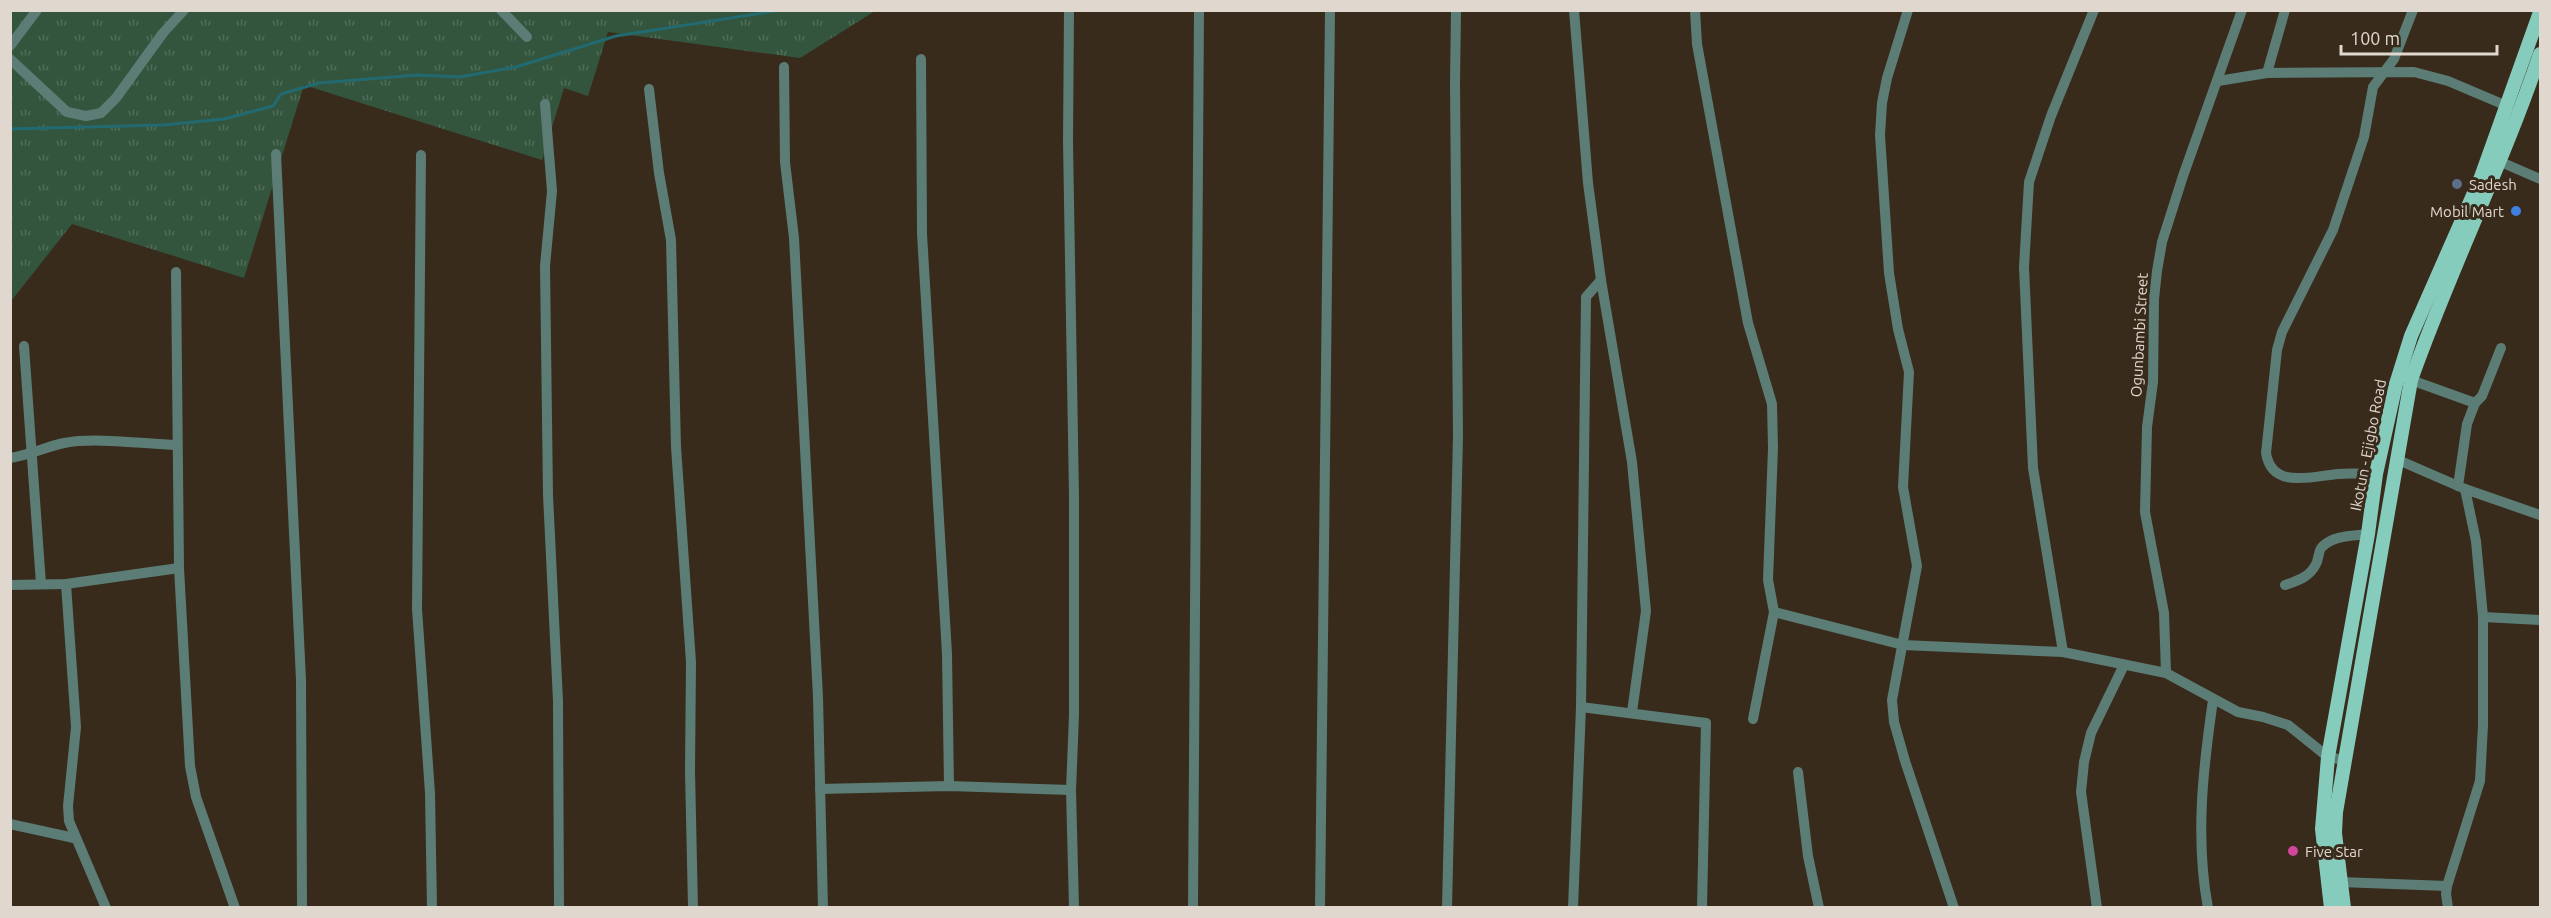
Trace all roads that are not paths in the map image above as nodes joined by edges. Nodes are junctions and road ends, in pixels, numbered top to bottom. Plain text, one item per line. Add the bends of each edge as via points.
1 (37, 10) edge
2 (184, 10) edge
3 (501, 10) edge
4 (1069, 10) edge
5 (1199, 10) edge
6 (1330, 10) edge
7 (1456, 10) edge
8 (1574, 10) edge
9 (1695, 10) edge
10 (1908, 10) edge
11 (2094, 10) edge
12 (2242, 10) edge
13 (2285, 10) edge
14 (2413, 10) edge
15 (2541, 12) edge
16 (527, 37) dead end
17 (10, 46) edge
18 (2541, 54) edge
19 (10, 59) edge
20 (921, 59) dead end
21 (784, 67) dead end
22 (2268, 73) junction
23 (2384, 74) junction
24 (2218, 81) junction
25 (649, 89) dead end
26 (545, 104) dead end
27 (2507, 106) junction
28 (276, 153) dead end
29 (421, 154) dead end
30 (2495, 160) junction
31 (2541, 179) edge
32 (176, 272) dead end
33 (1601, 280) junction
34 (24, 346) dead end
35 (2501, 348) dead end
36 (2411, 380) junction
37 (2475, 404) junction
38 (176, 446) junction
39 (32, 454) junction
40 (10, 458) edge
41 (2396, 459) junction
42 (2376, 474) junction
43 (2462, 487) junction
44 (2541, 515) edge
45 (2368, 534) junction
46 (179, 568) junction
47 (42, 584) junction
48 (66, 584) junction
49 (10, 585) edge
50 (2285, 585) dead end
51 (1774, 612) junction
52 (2483, 617) junction
53 (2541, 620) edge
54 (1903, 645) junction
55 (2063, 652) junction
56 (2124, 665) junction
57 (2166, 673) junction
58 (2213, 700) junction
59 (1581, 707) junction
60 (1632, 712) junction
61 (1753, 719) dead end
62 (2328, 757) junction
63 (2343, 760) junction
64 (1798, 772) dead end
65 (949, 786) junction
66 (820, 789) junction
67 (1071, 790) junction
68 (10, 824) edge
69 (74, 838) junction
70 (2340, 882) junction
71 (2447, 886) junction
72 (105, 908) edge
73 (236, 908) edge
74 (302, 908) edge
75 (432, 908) edge
76 (559, 908) edge
77 (693, 908) edge
78 (823, 908) edge
79 (1074, 908) edge
80 (1193, 908) edge
81 (1320, 908) edge
82 (1447, 908) edge
83 (1573, 908) edge
84 (1701, 908) edge
85 (1819, 908) edge
86 (1954, 908) edge
87 (2097, 908) edge
88 (2208, 908) edge
89 (2331, 908) edge
90 (2344, 908) edge
91 (2448, 908) edge

1 - 17 street
2 - 19 street via 101,113 86,116 67,112
3 - 16 street
4 - 67 street via 1074,496
5 - 80 street
6 - 81 street
7 - 82 street via 1458,436
8 - 33 street via 1588,183
9 - 51 street via 1697,44 1748,323 1772,404 1768,580
10 - 54 street via 1887,78 1880,135 1889,273 1908,372 1903,488 1917,566
11 - 55 street via 2050,116 2030,182 2024,267 2033,468
12 - 24 street, Ogunbambi Street
13 - 22 street
14 - 23 street via 2397,53
15 - 27 main road, Ikotun - Ejigbo Road
18 - 30 main road, Ikotun - Ejigbo Road
20 - 65 street via 922,234 947,654
21 - 66 street via 785,162 794,250
22 - 23 street
22 - 24 street
23 - 27 street via 2414,72 2431,76
23 - 42 street via 2371,93 2364,137 2333,230 2282,332 2266,453 2273,471 2283,476
24 - 57 street, Ogunbambi Street via 2162,242 2154,299 2155,348 2147,427 2145,512 2164,613
25 - 77 street via 671,240 676,447 691,662
26 - 76 street via 552,190 545,266 548,495 558,701
27 - 30 main road, Ikotun - Ejigbo Road
28 - 74 street via 301,680
29 - 75 street via 417,600 430,794
30 - 31 street
30 - 36 main road, Ikotun - Ejigbo Road
30 - 42 main road, Ikotun - Ejigbo Road via 2402,360
32 - 38 street
33 - 59 street via 1586,297
33 - 60 street via 1632,462 1646,611
34 - 39 street
35 - 37 street
36 - 37 street
36 - 41 main road, Ikotun - Ejigbo Road
37 - 43 street via 2467,424
38 - 39 street via 65,443
38 - 46 street
39 - 40 street
39 - 47 street
41 - 43 street
41 - 63 main road, Ikotun - Ejigbo Road
42 - 45 main road, Ikotun - Ejigbo Road
43 - 44 street
43 - 52 street via 2476,541
45 - 50 street via 2328,542 2321,548 2312,571
45 - 62 main road, Ikotun - Ejigbo Road
46 - 48 street
46 - 73 street via 192,781
47 - 48 street
47 - 49 street
48 - 69 street via 76,727 68,806
51 - 54 street
51 - 61 street
52 - 53 street
52 - 71 street via 2480,781
54 - 55 street
54 - 86 street via 1892,700 1893,722
55 - 56 street
56 - 57 street
56 - 87 street via 2091,733 2084,762 2081,792
57 - 58 street
58 - 62 street via 2238,712 2288,725
58 - 88 street via 2200,820
59 - 60 street
59 - 83 street
60 - 84 street via 1704,721 1708,725
62 - 63 street
62 - 89 main road, Ikotun - Ejigbo Road via 2322,829
63 - 70 main road, Ikotun - Ejigbo Road via 2335,832
64 - 85 street
65 - 66 street
65 - 67 street
66 - 78 street
67 - 79 street
68 - 69 street
69 - 72 street
70 - 71 street
70 - 90 main road, Ikotun - Ejigbo Road
71 - 91 street

